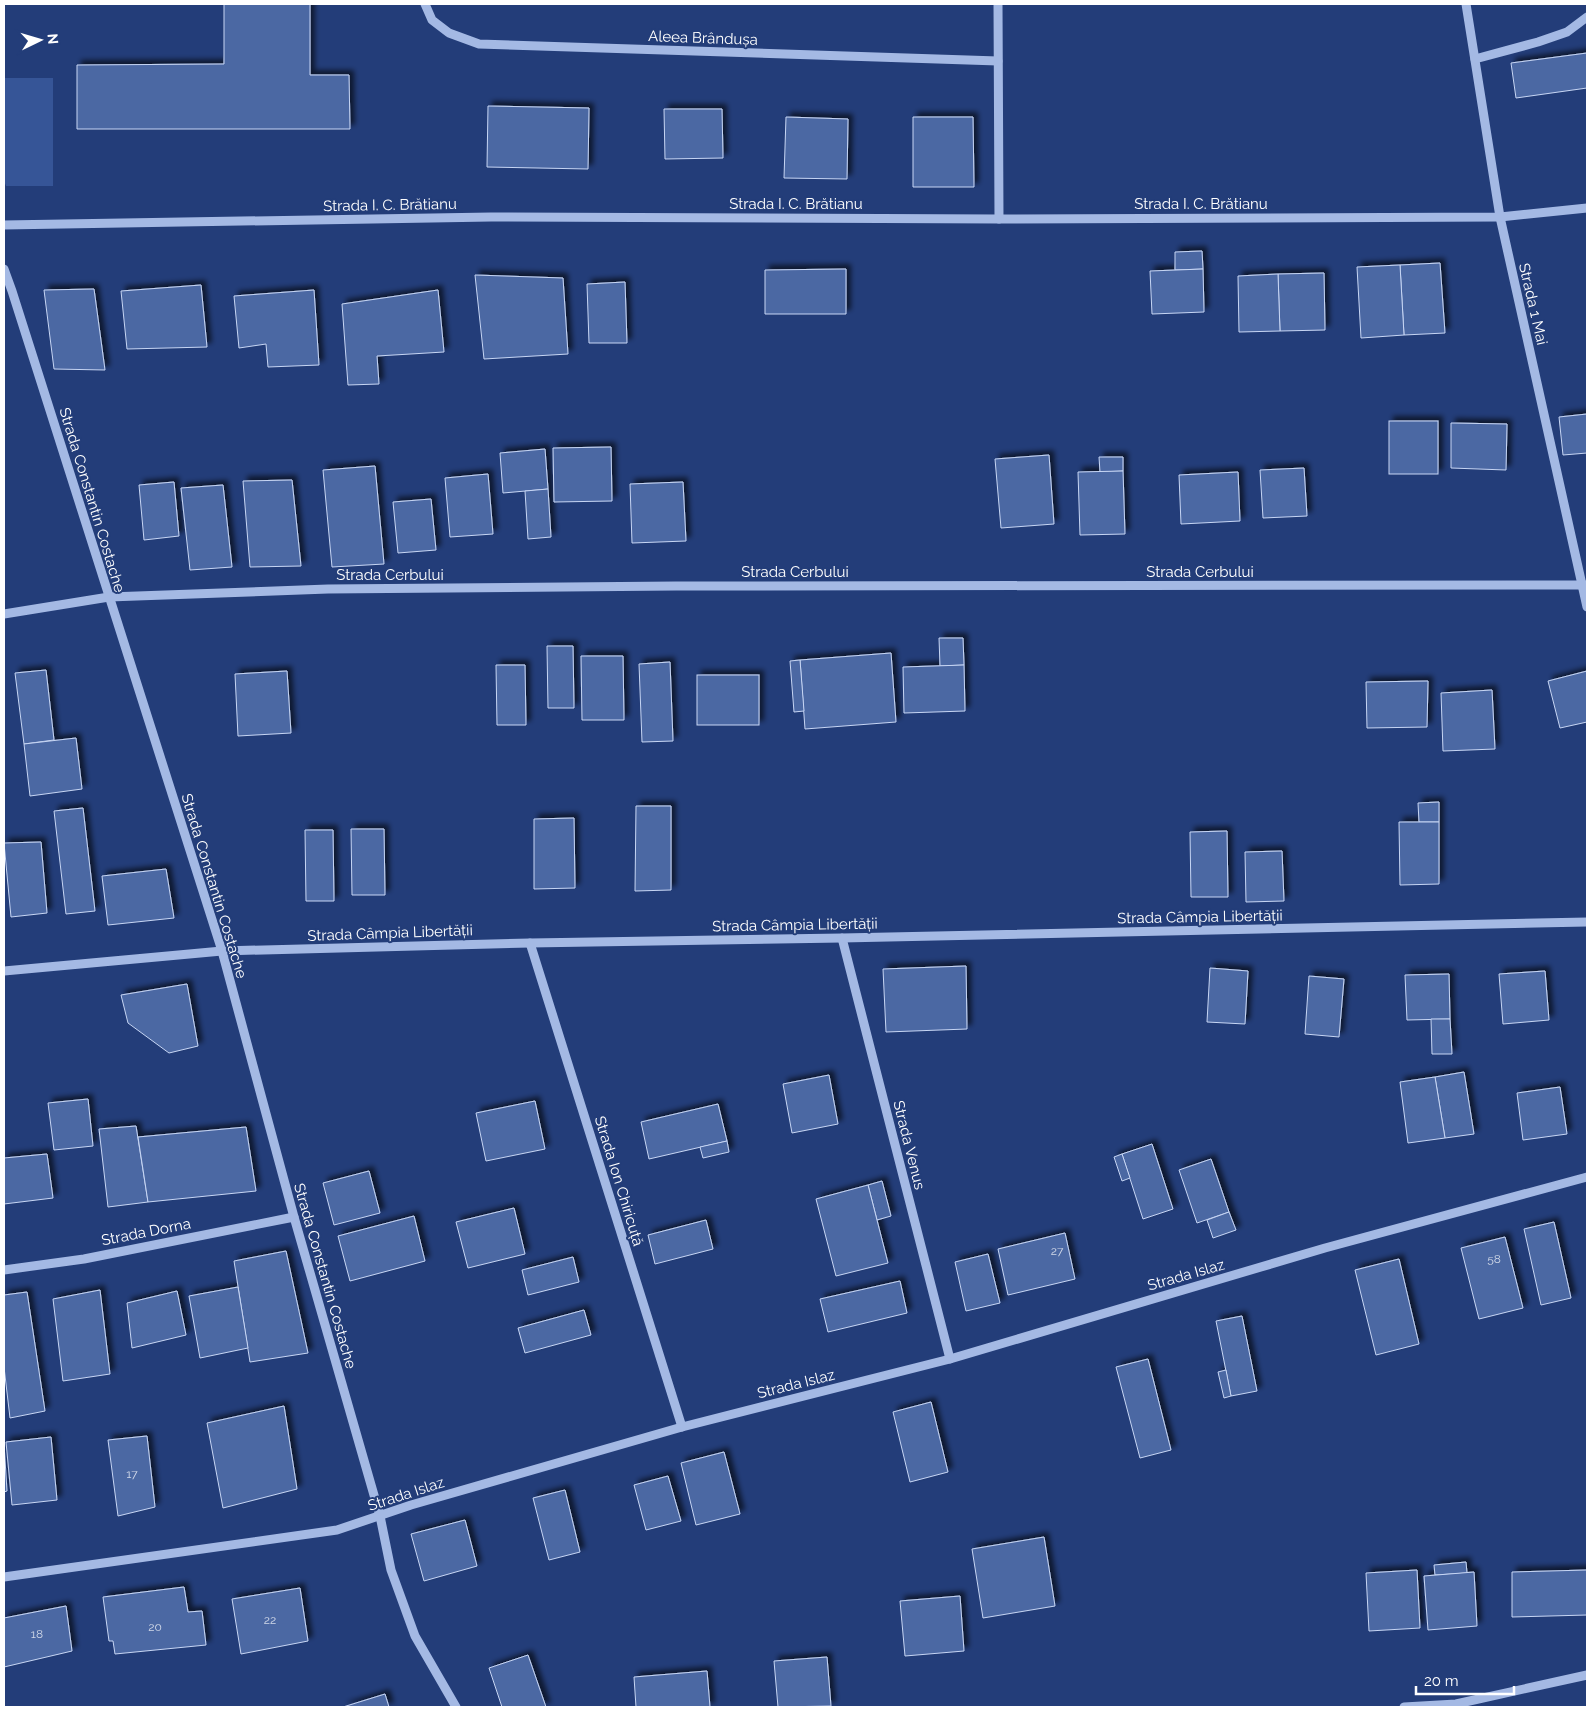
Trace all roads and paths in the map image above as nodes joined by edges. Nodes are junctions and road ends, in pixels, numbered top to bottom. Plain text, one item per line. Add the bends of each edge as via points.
1 (426, 4) edge
2 (998, 4) edge
3 (1466, 4) edge
4 (1587, 17) edge
5 (1475, 59) junction
6 (998, 61) junction
7 (1587, 208) edge
8 (1500, 217) junction
9 (999, 219) junction
10 (4, 225) edge
11 (4, 269) edge
12 (1584, 585) edge
13 (109, 597) junction
14 (1587, 607) edge
15 (4, 614) edge
16 (1587, 922) edge
17 (842, 938) junction
18 (530, 943) junction
19 (222, 951) junction
20 (4, 971) edge
21 (1587, 1177) edge
22 (294, 1217) junction
23 (4, 1270) edge
24 (950, 1359) junction
25 (682, 1427) junction
26 (380, 1516) junction
27 (4, 1577) edge
28 (1587, 1676) edge
29 (1456, 1706) edge
30 (456, 1707) edge
31 (1404, 1707) edge

1 - 6 street, Aleea Brândușa via 432,20 449,33 479,44
2 - 6 street
3 - 5 street, Strada 1 Mai
4 - 5 street via 1567,32
5 - 8 street, Strada 1 Mai
6 - 9 street
7 - 8 street, Strada I. C. Brătianu
8 - 9 street, Strada I. C. Brătianu
8 - 12 street, Strada 1 Mai
9 - 10 street, Strada I. C. Brătianu via 491,217
11 - 13 street, Strada Constantin Costache
12 - 13 street, Strada Cerbului via 686,586 378,589
12 - 14 street, Strada 1 Mai
13 - 15 street, Strada Cerbului
13 - 19 street, Strada Constantin Costache
16 - 17 street, Strada Câmpia Libertății
17 - 18 street, Strada Câmpia Libertății
17 - 24 street, Strada Venus
18 - 19 street, Strada Câmpia Libertății
18 - 25 street, Strada Ion Chiricuță
19 - 20 street, Strada Câmpia Libertății
19 - 22 street, Strada Constantin Costache
21 - 24 street, Strada Islaz via 1325,1248
22 - 23 street, Strada Dorna via 84,1259
22 - 26 street, Strada Constantin Costache
24 - 25 street, Strada Islaz
25 - 26 street, Strada Islaz
26 - 27 street, Strada Islaz via 337,1530
26 - 30 street, Strada Constantin Costache via 391,1570 415,1636
28 - 29 street
29 - 31 street

